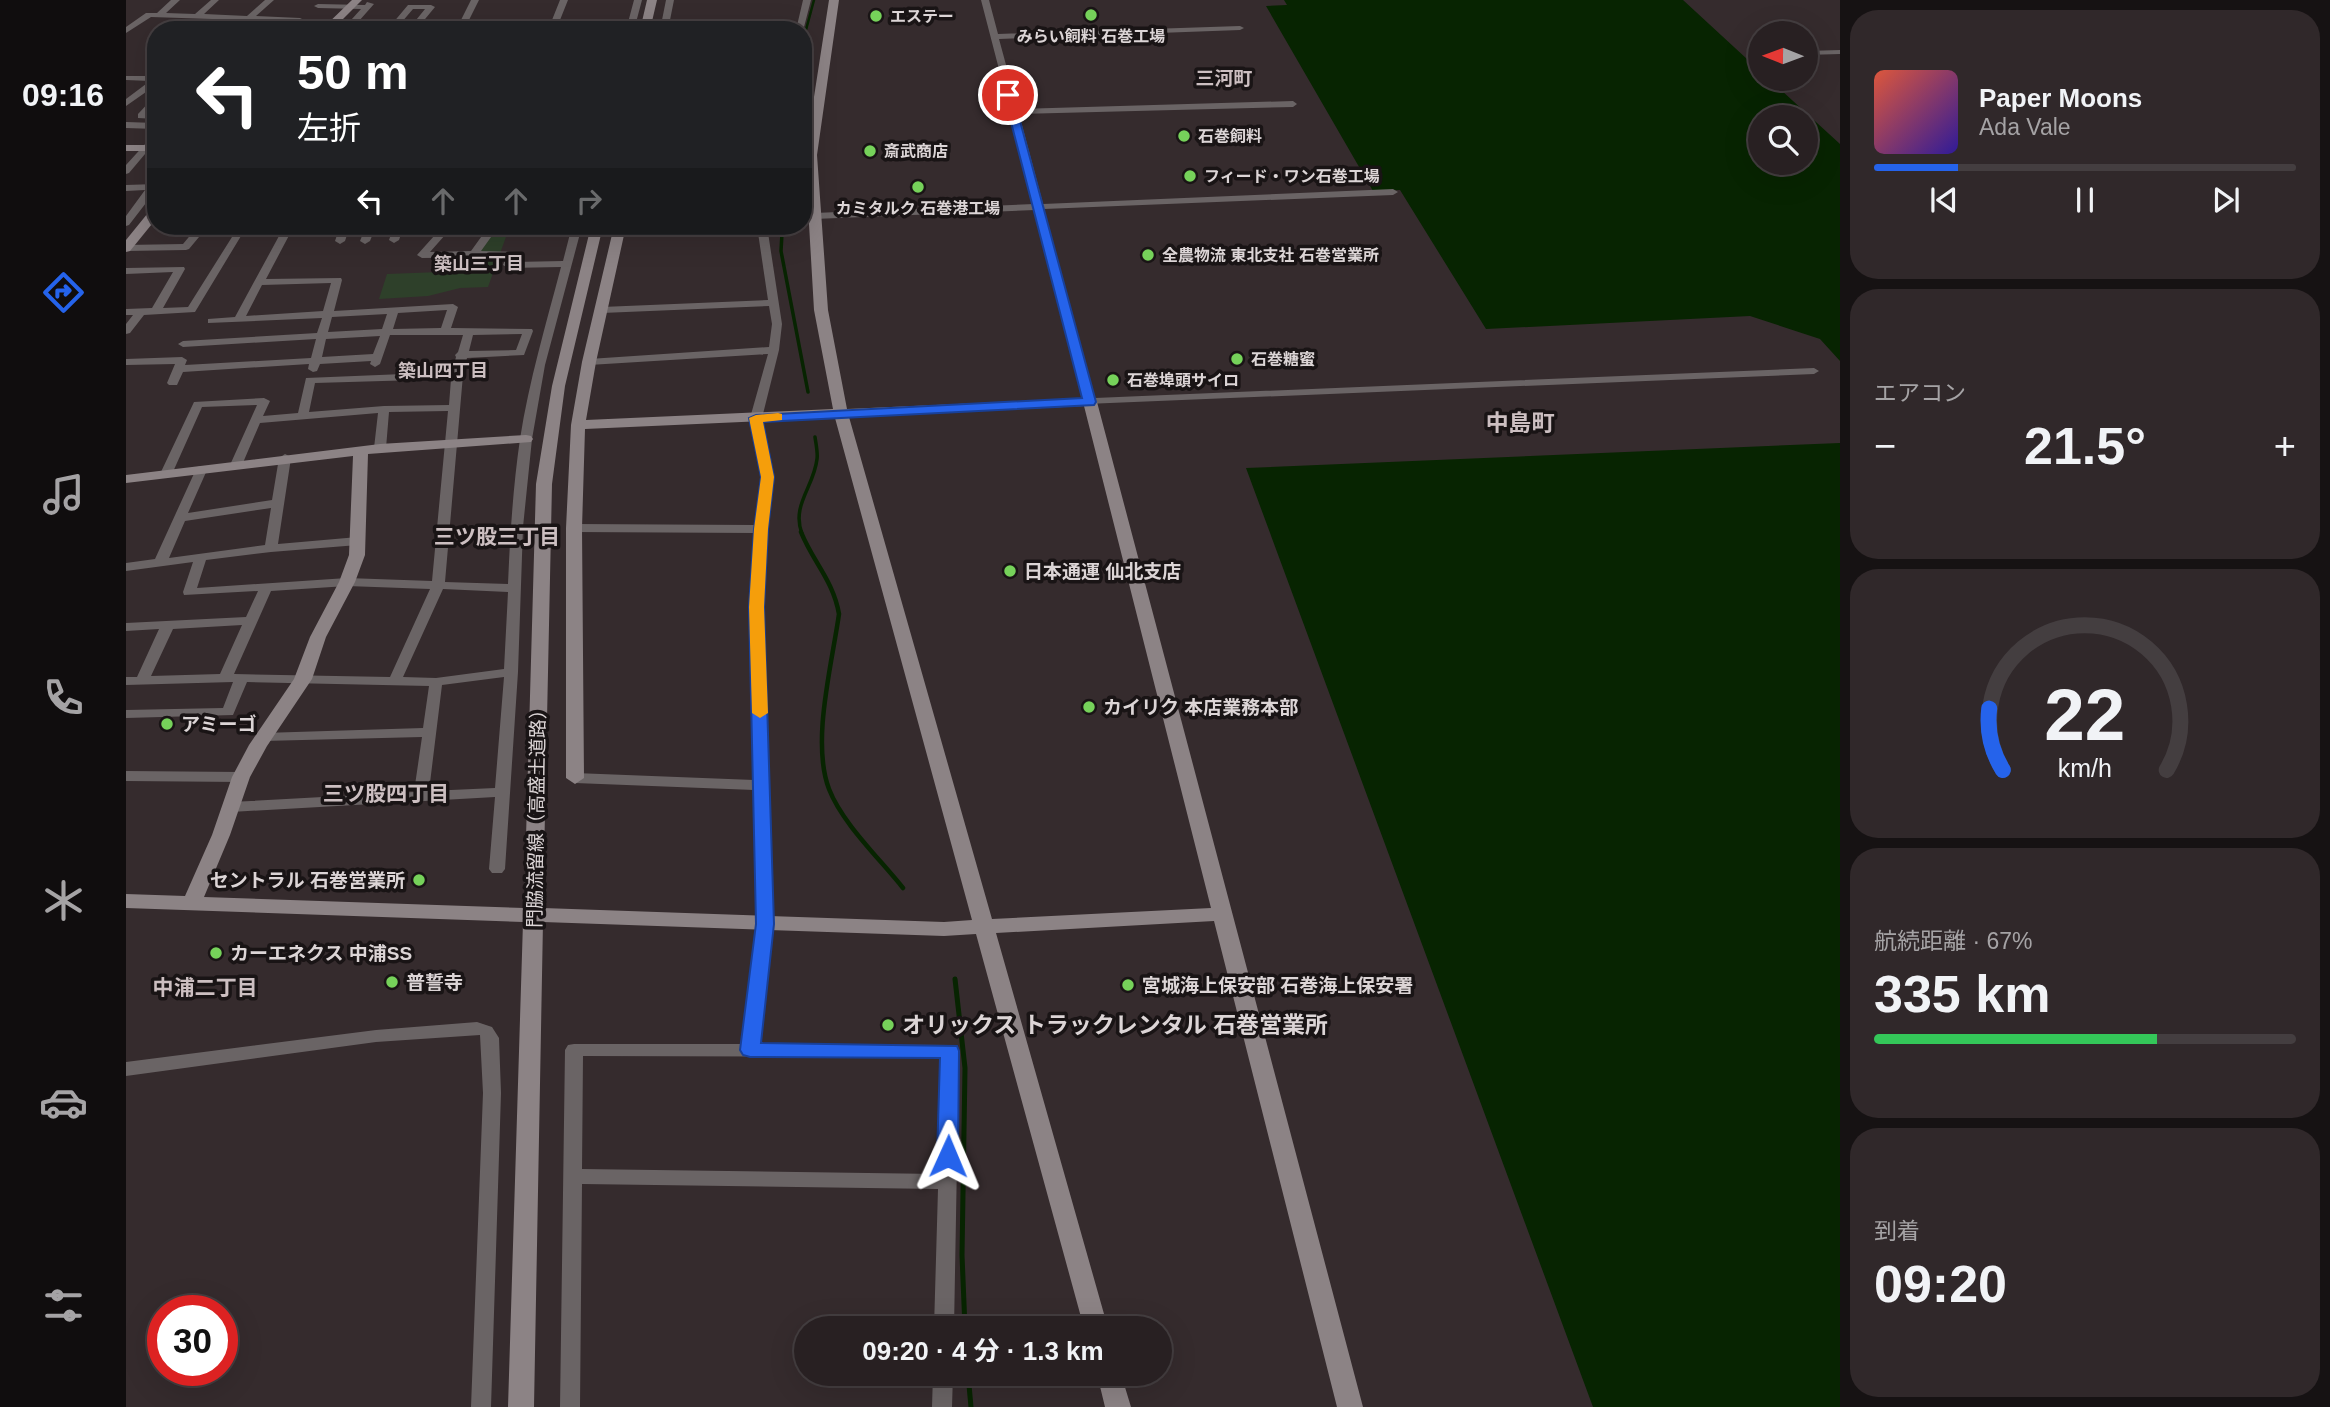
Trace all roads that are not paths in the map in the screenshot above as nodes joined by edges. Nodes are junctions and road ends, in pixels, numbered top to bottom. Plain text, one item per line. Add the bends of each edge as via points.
1 (176, 0) edge
2 (215, 0) edge
3 (270, 0) edge
4 (475, 0) edge
5 (564, 0) edge
6 (638, 0) edge
7 (652, 0) edge
8 (670, 0) edge
9 (807, 0) edge
10 (834, 0) edge
11 (985, 0) edge
12 (321, 3) edge
13 (353, 3) edge
14 (370, 3) edge
15 (425, 3) edge
16 (138, 15) dead end
17 (149, 15) junction
18 (159, 15) junction
19 (198, 16) junction
20 (250, 18) junction
21 (300, 20) joint
22 (246, 21) edge
23 (335, 21) edge
24 (354, 21) edge
25 (398, 21) edge
26 (419, 21) edge
27 (464, 21) edge
28 (556, 21) edge
29 (632, 21) edge
30 (647, 21) edge
31 (666, 21) edge
32 (802, 21) edge
33 (1240, 28) dead end
34 (126, 32) edge
35 (993, 37) junction
36 (1840, 52) edge
37 (1818, 53) edge
38 (126, 78) edge
39 (147, 79) edge
40 (147, 87) edge
41 (126, 103) edge
42 (1293, 104) dead end
43 (1013, 112) junction
44 (126, 125) edge
45 (147, 126) edge
46 (812, 126) edge
47 (126, 148) edge
48 (147, 148) edge
49 (147, 151) edge
50 (126, 172) edge
51 (147, 187) edge
52 (126, 188) edge
53 (1393, 192) dead end
54 (147, 196) edge
55 (812, 199) edge
56 (1038, 207) junction
57 (814, 216) junction
58 (147, 222) edge
59 (126, 223) edge
60 (196, 235) edge
61 (237, 235) edge
62 (284, 235) edge
63 (342, 235) edge
64 (367, 235) edge
65 (396, 235) edge
66 (440, 235) edge
67 (488, 235) edge
68 (574, 235) edge
69 (595, 235) edge
70 (619, 235) edge
71 (763, 235) edge
72 (394, 240) dead end
73 (340, 241) dead end
74 (365, 241) dead end
75 (126, 248) edge
76 (474, 254) junction
77 (566, 264) junction
78 (126, 271) edge
79 (258, 282) junction
80 (772, 303) junction
81 (394, 310) junction
82 (602, 310) junction
83 (141, 312) junction
84 (155, 312) junction
85 (126, 313) edge
86 (329, 314) junction
87 (239, 319) junction
88 (212, 321) dead end
89 (126, 331) edge
90 (445, 331) junction
91 (469, 331) junction
92 (388, 332) junction
93 (323, 336) junction
94 (774, 350) junction
95 (460, 355) junction
96 (377, 357) junction
97 (316, 360) junction
98 (126, 362) edge
99 (589, 362) junction
100 (181, 365) junction
101 (1814, 371) dead end
102 (457, 375) junction
103 (370, 378) junction
104 (310, 380) junction
105 (173, 383) dead end
106 (1090, 402) junction
107 (454, 408) junction
108 (384, 410) junction
109 (841, 413) junction
110 (303, 415) junction
111 (756, 418) junction
112 (255, 420) junction
113 (578, 425) junction
114 (526, 439) junction
115 (452, 443) junction
116 (380, 448) junction
117 (361, 450) junction
118 (285, 458) junction
119 (236, 465) junction
120 (201, 470) junction
121 (166, 474) junction
122 (126, 479) edge
123 (278, 503) junction
124 (180, 518) junction
125 (574, 528) junction
126 (761, 529) junction
127 (358, 541) junction
128 (271, 548) junction
129 (200, 559) junction
130 (160, 563) junction
131 (126, 567) edge
132 (347, 582) junction
133 (438, 585) junction
134 (266, 587) junction
135 (514, 587) junction
136 (251, 621) junction
137 (168, 625) junction
138 (126, 626) edge
139 (511, 672) junction
140 (242, 678) junction
141 (225, 679) junction
142 (303, 679) junction
143 (142, 680) junction
144 (395, 680) junction
145 (126, 681) edge
146 (436, 682) junction
147 (126, 714) edge
148 (430, 732) junction
149 (263, 737) junction
150 (126, 776) edge
151 (241, 777) junction
152 (575, 778) joint
153 (761, 785) junction
154 (503, 792) junction
155 (421, 797) junction
156 (231, 807) junction
157 (497, 869) dead end
158 (126, 901) edge
159 (191, 904) junction
160 (533, 914) junction
161 (1223, 914) junction
162 (765, 924) junction
163 (987, 928) junction
164 (750, 1050) junction
165 (126, 1069) edge
166 (572, 1176) junction
167 (947, 1182) junction
168 (944, 1316) edge
169 (1093, 1316) edge
170 (943, 1386) edge
171 (1112, 1386) edge
172 (481, 1407) edge
173 (521, 1407) edge
174 (570, 1407) edge
175 (942, 1407) edge
176 (1118, 1407) edge
177 (1350, 1407) edge

1 - 18 street
2 - 19 street
3 - 20 street
4 - 27 street
5 - 28 street
6 - 29 street
7 - 30 street
8 - 31 street
9 - 32 street
10 - 46 street
11 - 35 street
12 - 13 street
12 - 21 street
13 - 14 street
13 - 23 street
14 - 24 street
15 - 25 street via 411,6
15 - 26 street via 431,7
16 - 17 street
17 - 18 street
17 - 34 street
18 - 19 street
19 - 20 street
20 - 21 street
20 - 22 street
33 - 35 street
35 - 43 street
36 - 37 street
38 - 39 street
40 - 41 street
42 - 43 street
43 - 56 street
44 - 45 street
47 - 48 street
49 - 50 street
51 - 52 street
53 - 56 street
54 - 59 street
55 - 57 street
56 - 57 street
56 - 106 street
57 - 109 street via 821,310
58 - 75 street
60 - 75 street via 186,247
61 - 84 street via 191,310
62 - 79 street
63 - 73 street
64 - 74 street
65 - 72 street
66 - 76 street via 422,255
67 - 76 street
68 - 77 street
69 - 160 street, 門脇流留線（高盛土道路） via 559,382 545,472
70 - 82 street
71 - 80 street
76 - 77 street via 512,254 508,265
77 - 114 street
78 - 84 street via 180,269
79 - 86 street via 337,280
79 - 87 street
80 - 82 street
80 - 94 street via 777,324
81 - 86 street
81 - 90 street via 453,307
81 - 92 street
82 - 99 street
83 - 84 street
83 - 85 street
83 - 89 street
86 - 87 street
86 - 93 street
87 - 88 street
90 - 91 street
90 - 92 street
91 - 95 street
91 - 95 street via 528,331 520,353
92 - 93 street
92 - 96 street
93 - 97 street
93 - 100 street via 187,344
94 - 99 street
94 - 111 street
95 - 102 street
96 - 97 street
96 - 103 street
97 - 100 street
97 - 104 street
98 - 100 street
99 - 113 street
100 - 105 street
101 - 106 street
102 - 103 street
102 - 107 street
103 - 104 street
104 - 110 street
106 - 109 street
106 - 161 street
107 - 108 street
107 - 115 street
108 - 110 street
108 - 116 street
109 - 111 street
109 - 163 street
110 - 112 street
111 - 113 street
111 - 126 street via 768,477
112 - 119 street
112 - 121 street via 264,401 198,404
113 - 125 street
114 - 115 street
114 - 135 street
115 - 116 street
115 - 133 street
116 - 117 street
117 - 118 street
117 - 127 street
118 - 119 street
118 - 123 street
119 - 120 street
120 - 121 street
120 - 124 street
121 - 122 street
123 - 124 street
123 - 128 street
124 - 130 street
125 - 126 street
125 - 152 street
126 - 153 street via 757,607
127 - 128 street
127 - 132 street
128 - 129 street
129 - 130 street
129 - 134 street via 189,592
130 - 131 street
132 - 133 street
132 - 134 street
132 - 142 street via 318,636
133 - 135 street
133 - 144 street
134 - 136 street
135 - 139 street
136 - 137 street
136 - 141 street
137 - 138 street
137 - 143 street
139 - 146 street
139 - 154 street
140 - 141 street
140 - 142 street
140 - 147 street via 228,712
141 - 143 street
142 - 144 street
142 - 149 street
143 - 145 street
144 - 146 street
146 - 148 street
148 - 149 street
148 - 155 street
149 - 151 street
150 - 151 street
151 - 156 street
152 - 153 street
153 - 162 street
154 - 155 street
154 - 157 street
155 - 156 street
156 - 159 street
158 - 159 street
159 - 160 street
160 - 162 street
160 - 173 street, 門脇流留線（高盛土道路）
161 - 163 street
161 - 177 street
162 - 163 street
162 - 164 street
163 - 169 street
164 - 166 street via 574,1050
164 - 167 street via 950,1051
165 - 172 street via 376,1037 486,1031 492,1093
166 - 167 street
166 - 174 street
167 - 168 street
170 - 175 street
171 - 176 street

